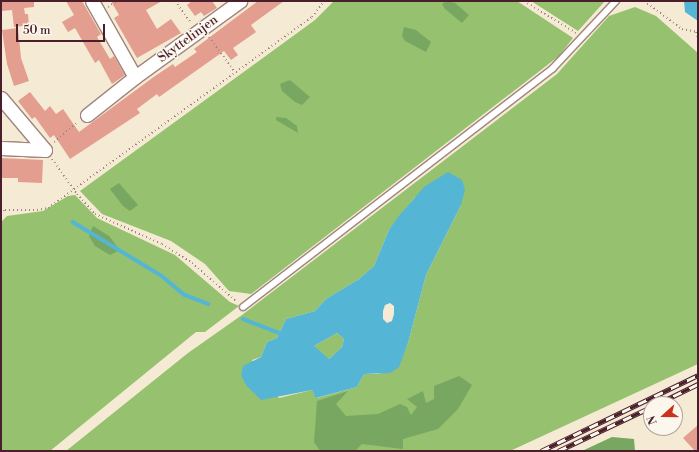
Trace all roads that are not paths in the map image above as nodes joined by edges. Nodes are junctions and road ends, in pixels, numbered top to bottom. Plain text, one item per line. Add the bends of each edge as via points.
1 (92, 1) edge
2 (240, 1) edge
3 (616, 1) edge
4 (135, 77) junction
5 (1, 98) edge
6 (87, 115) road end
7 (1, 148) edge
8 (242, 307) road end

1 - 4 street
2 - 4 street, Skyttelinjen
3 - 8 lane via 553,68
4 - 6 street, Skyttelinjen
5 - 7 street via 45,150

